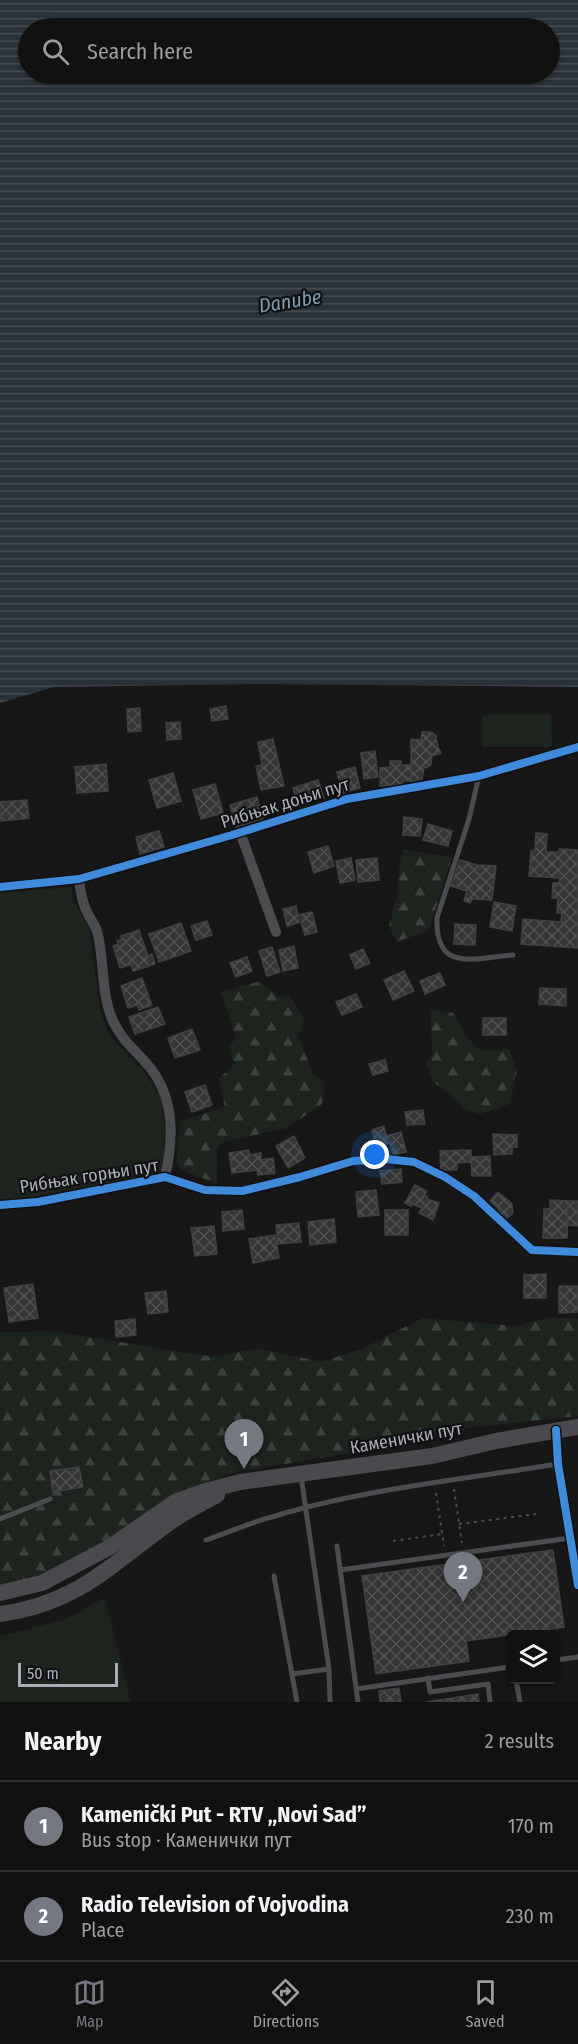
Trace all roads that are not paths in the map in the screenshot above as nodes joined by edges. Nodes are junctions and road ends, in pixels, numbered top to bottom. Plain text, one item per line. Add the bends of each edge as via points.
1 (578, 747) edge
2 (479, 776) junction
3 (240, 832) junction
4 (78, 879) junction
5 (0, 887) edge
6 (276, 932) dead end
7 (513, 955) dead end
8 (165, 1177) junction
9 (0, 1205) edge
10 (578, 1252) edge
11 (578, 1427) edge
12 (556, 1430) junction
13 (558, 1464) junction
14 (301, 1474) junction
15 (240, 1482) junction
16 (50, 1499) dead end
17 (306, 1508) junction
18 (0, 1519) edge
19 (570, 1538) junction
20 (206, 1540) dead end
21 (337, 1546) dead end
22 (340, 1570) junction
23 (274, 1576) dead end
24 (578, 1586) edge
25 (0, 1593) edge
26 (0, 1614) edge
27 (578, 1657) edge
28 (560, 1659) edge
29 (506, 1668) edge
30 (329, 1669) junction
31 (292, 1674) junction
32 (428, 1678) junction
33 (517, 1684) edge
34 (356, 1689) junction
35 (297, 1702) edge
36 (330, 1702) edge
37 (358, 1702) edge
38 (490, 1702) edge
39 (520, 1702) edge

1 - 2 street, Рибњак доњи пут
2 - 3 street, Рибњак доњи пут via 346,799
2 - 7 lane via 436,931 443,950 456,958
3 - 4 street, Рибњак доњи пут
3 - 6 street
4 - 5 street, Рибњак доњи пут
4 - 8 street, Рибњак горњи пут via 97,932 106,1002 112,1019 122,1039 161,1084 168,1100 171,1121
8 - 9 street, Рибњак горњи пут via 38,1202
8 - 10 street, Рибњак горњи пут via 205,1190 242,1191 353,1161 414,1162 474,1196 532,1250
11 - 12 main road, Каменички пут
12 - 13 street
12 - 14 main road, Каменички пут via 432,1456
13 - 17 lane
13 - 19 street
14 - 15 main road, Каменички пут
14 - 17 lane
15 - 25 main road, Каменички пут via 175,1502 110,1547 68,1570 42,1583
15 - 26 main road, Каменички пут via 171,1521 97,1578 67,1595 38,1607
16 - 18 lane
17 - 20 lane
17 - 30 lane
19 - 22 lane
19 - 24 street
21 - 22 lane
22 - 34 lane
23 - 31 lane
27 - 28 lane
29 - 32 lane
30 - 31 lane
30 - 36 lane
31 - 35 lane
32 - 34 lane
32 - 38 lane via 430,1692 488,1684
33 - 39 lane
34 - 37 lane

